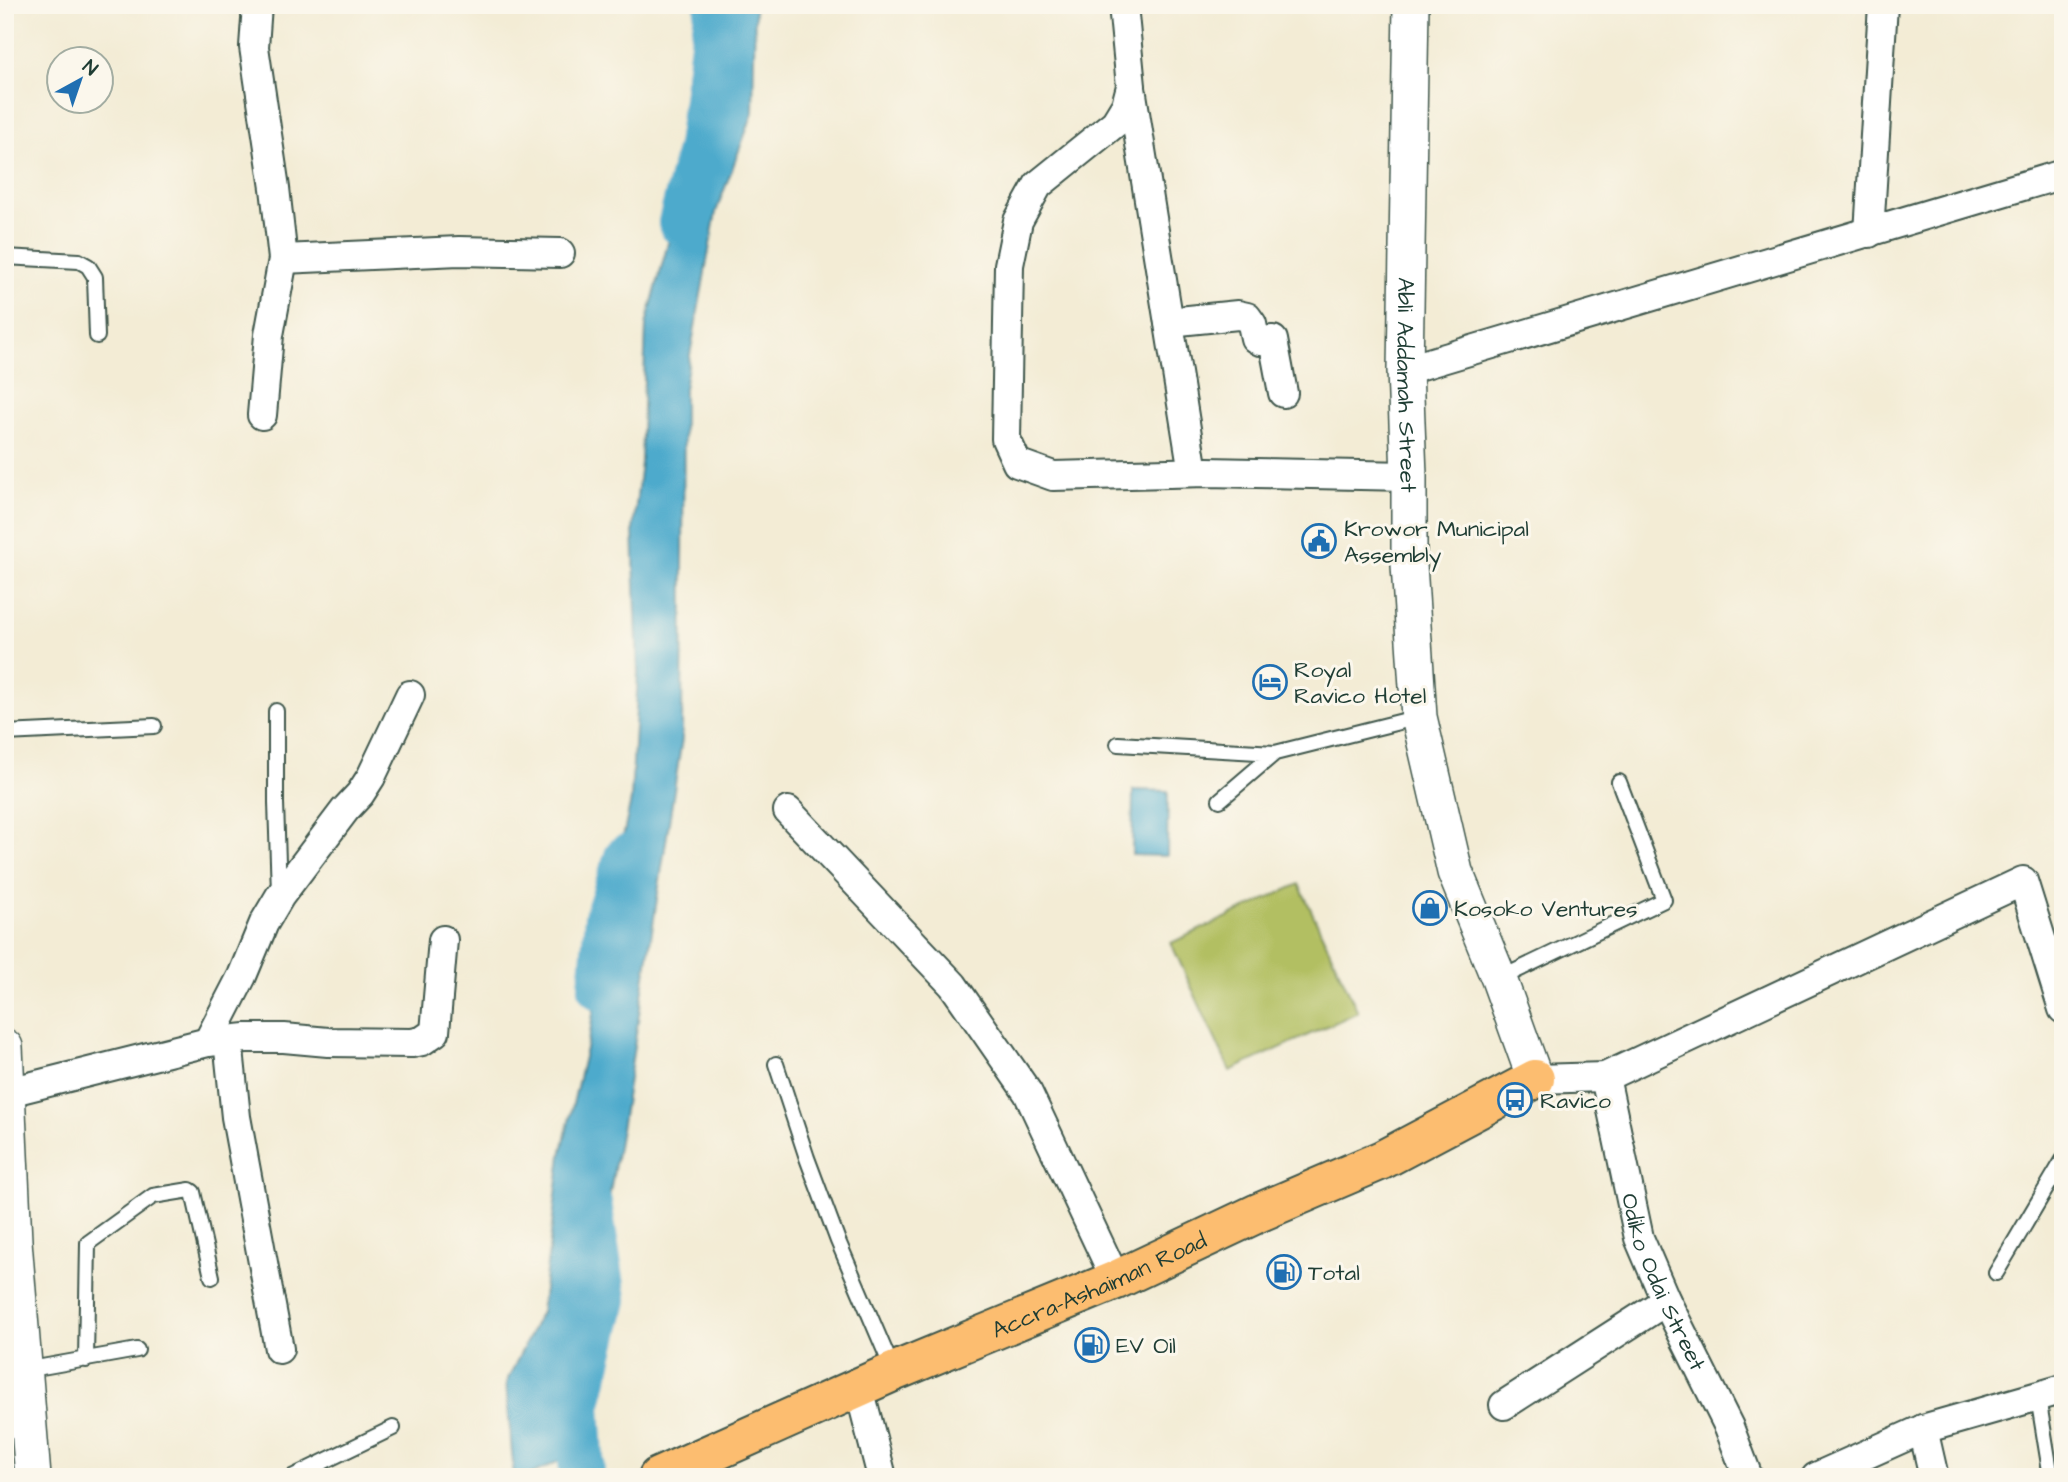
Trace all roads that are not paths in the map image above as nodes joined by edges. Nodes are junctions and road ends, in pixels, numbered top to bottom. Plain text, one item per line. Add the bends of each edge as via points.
1 (257, 5) edge
2 (1123, 5) edge
3 (1411, 5) edge
4 (1883, 5) edge
5 (1131, 86) junction
6 (2063, 174) edge
7 (1869, 233) junction
8 (560, 253) dead end
9 (5, 257) edge
10 (283, 258) junction
11 (1169, 322) junction
12 (97, 336) dead end
13 (1405, 370) junction
14 (1283, 393) dead end
15 (262, 415) dead end
16 (1194, 472) junction
17 (1409, 476) junction
18 (410, 695) dead end
19 (275, 711) dead end
20 (1419, 717) junction
21 (154, 726) dead end
22 (5, 733) edge
23 (1118, 744) dead end
24 (1275, 753) junction
25 (1619, 782) dead end
26 (1220, 800) dead end
27 (788, 811) dead end
28 (279, 896) junction
29 (443, 940) dead end
30 (1499, 979) junction
31 (2063, 1010) edge
32 (218, 1041) junction
33 (5, 1047) edge
34 (776, 1064) dead end
35 (1605, 1077) junction
36 (1535, 1079) junction
37 (9, 1092) junction
38 (2063, 1160) edge
39 (10, 1242) edge
40 (1996, 1273) dead end
41 (212, 1277) dead end
42 (1116, 1280) junction
43 (1666, 1301) junction
44 (279, 1349) dead end
45 (137, 1350) dead end
46 (86, 1360) junction
47 (24, 1370) junction
48 (893, 1372) junction
49 (859, 1388) junction
50 (2050, 1393) edge
51 (1504, 1405) dead end
52 (393, 1428) dead end
53 (1923, 1429) junction
54 (33, 1477) edge
55 (292, 1477) edge
56 (658, 1477) edge
57 (882, 1477) edge
58 (1748, 1477) edge
59 (1816, 1477) edge
60 (1934, 1477) edge
61 (2051, 1477) edge

1 - 10 street via 254,47
2 - 5 street
3 - 13 street, Abli Addamah Street
4 - 7 street
5 - 11 street
5 - 16 street via 1115,124 1038,185 1018,221 1009,265 1006,439 1017,463 1053,476
6 - 7 street
7 - 13 street
8 - 10 street via 460,251
9 - 12 lane via 79,261 88,266 95,278
10 - 15 street via 269,335
11 - 14 street via 1247,317 1255,338 1273,340
11 - 16 street
13 - 17 street, Abli Addamah Street
16 - 17 street
17 - 20 street, Abli Addamah Street via 1409,565
18 - 28 street via 360,794
19 - 28 lane
20 - 24 lane
20 - 30 street, Abli Addamah Street via 1455,872
21 - 22 lane
23 - 24 lane
24 - 26 lane
25 - 30 lane via 1664,900
27 - 42 street via 953,985 1028,1093
28 - 32 street
29 - 32 street via 435,1032 422,1041
30 - 36 street, Abli Addamah Street
31 - 35 street via 2022,880
32 - 37 street
32 - 44 street
33 - 37 street
34 - 48 lane via 838,1241
35 - 36 street
35 - 43 street, Odiko Odai Street via 1639,1238
36 - 42 main road, Accra-Ashaiman Road via 1382,1160
37 - 39 street
38 - 40 lane
39 - 47 street
41 - 46 lane via 193,1192 153,1196 88,1243
42 - 48 main road, Accra-Ashaiman Road
43 - 51 street
43 - 58 street, Odiko Odai Street via 1729,1427
45 - 46 lane
46 - 47 lane
47 - 54 street
48 - 49 main road, Accra-Ashaiman Road
49 - 56 main road, Accra-Ashaiman Road
49 - 57 street
50 - 53 street
50 - 61 lane
52 - 55 lane
53 - 59 street
53 - 60 street

